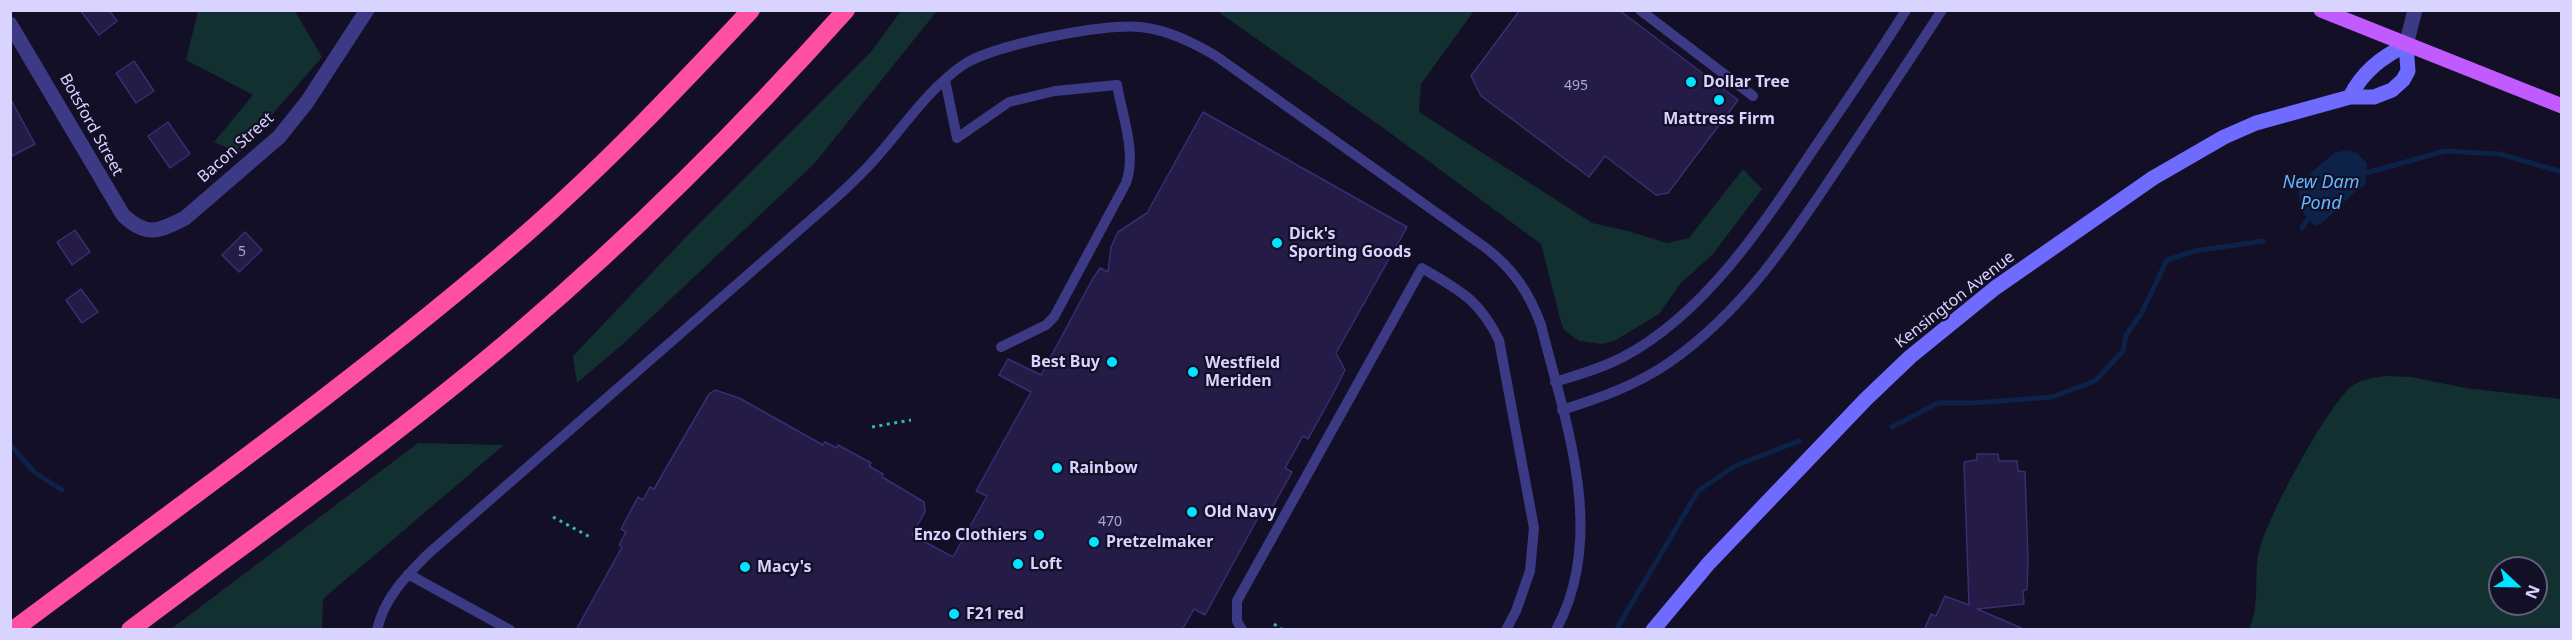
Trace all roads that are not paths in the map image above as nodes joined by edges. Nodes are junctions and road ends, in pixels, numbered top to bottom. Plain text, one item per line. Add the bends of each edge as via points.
1 (367, 10) edge
2 (751, 10) edge
3 (846, 10) edge
4 (1640, 10) edge
5 (1906, 10) edge
6 (1942, 10) edge
7 (2321, 10) edge
8 (2415, 10) edge
9 (10, 24) edge
10 (2406, 45) junction
11 (945, 80) junction
12 (1754, 96) dead end
13 (2350, 97) junction
14 (2562, 106) edge
15 (151, 231) joint
16 (1001, 347) dead end
17 (1555, 382) junction
18 (1562, 410) junction
19 (408, 574) junction
20 (13, 630) edge
21 (130, 630) edge
22 (378, 630) edge
23 (510, 630) edge
24 (1242, 630) edge
25 (1506, 630) edge
26 (1556, 630) edge
27 (1653, 630) edge

1 - 15 street, Bacon Street via 308,102 279,137 185,218
2 - 20 highway via 636,130 512,246 348,378
3 - 21 highway via 678,187 543,311 422,409
4 - 12 lane
5 - 17 lane via 1760,229 1732,264 1679,315 1624,356
6 - 18 lane via 1785,248 1755,285 1669,363 1603,397
7 - 10 main road
8 - 10 street
9 - 15 street, Botsford Street via 123,215 135,226
10 - 13 main road via 2364,74
10 - 13 main road, Kensington Avenue via 2408,62 2403,81 2373,97
10 - 14 main road
11 - 16 lane via 957,138 1009,102 1117,85 1130,156 1131,171 1126,183 1053,317 1046,325
11 - 17 lane via 985,53 1113,28 1138,26 1190,41 1504,262 1532,300
11 - 19 lane via 830,204
13 - 27 main road, Kensington Avenue via 2256,123 2204,148 2153,178 1995,288 1910,357 1866,399 1710,563
17 - 18 lane
18 - 26 lane via 1576,474 1581,529 1573,590
19 - 22 lane via 392,594
19 - 23 lane
24 - 25 lane via 1237,621 1237,601 1422,268 1471,298 1488,317 1499,340 1534,528 1530,571

